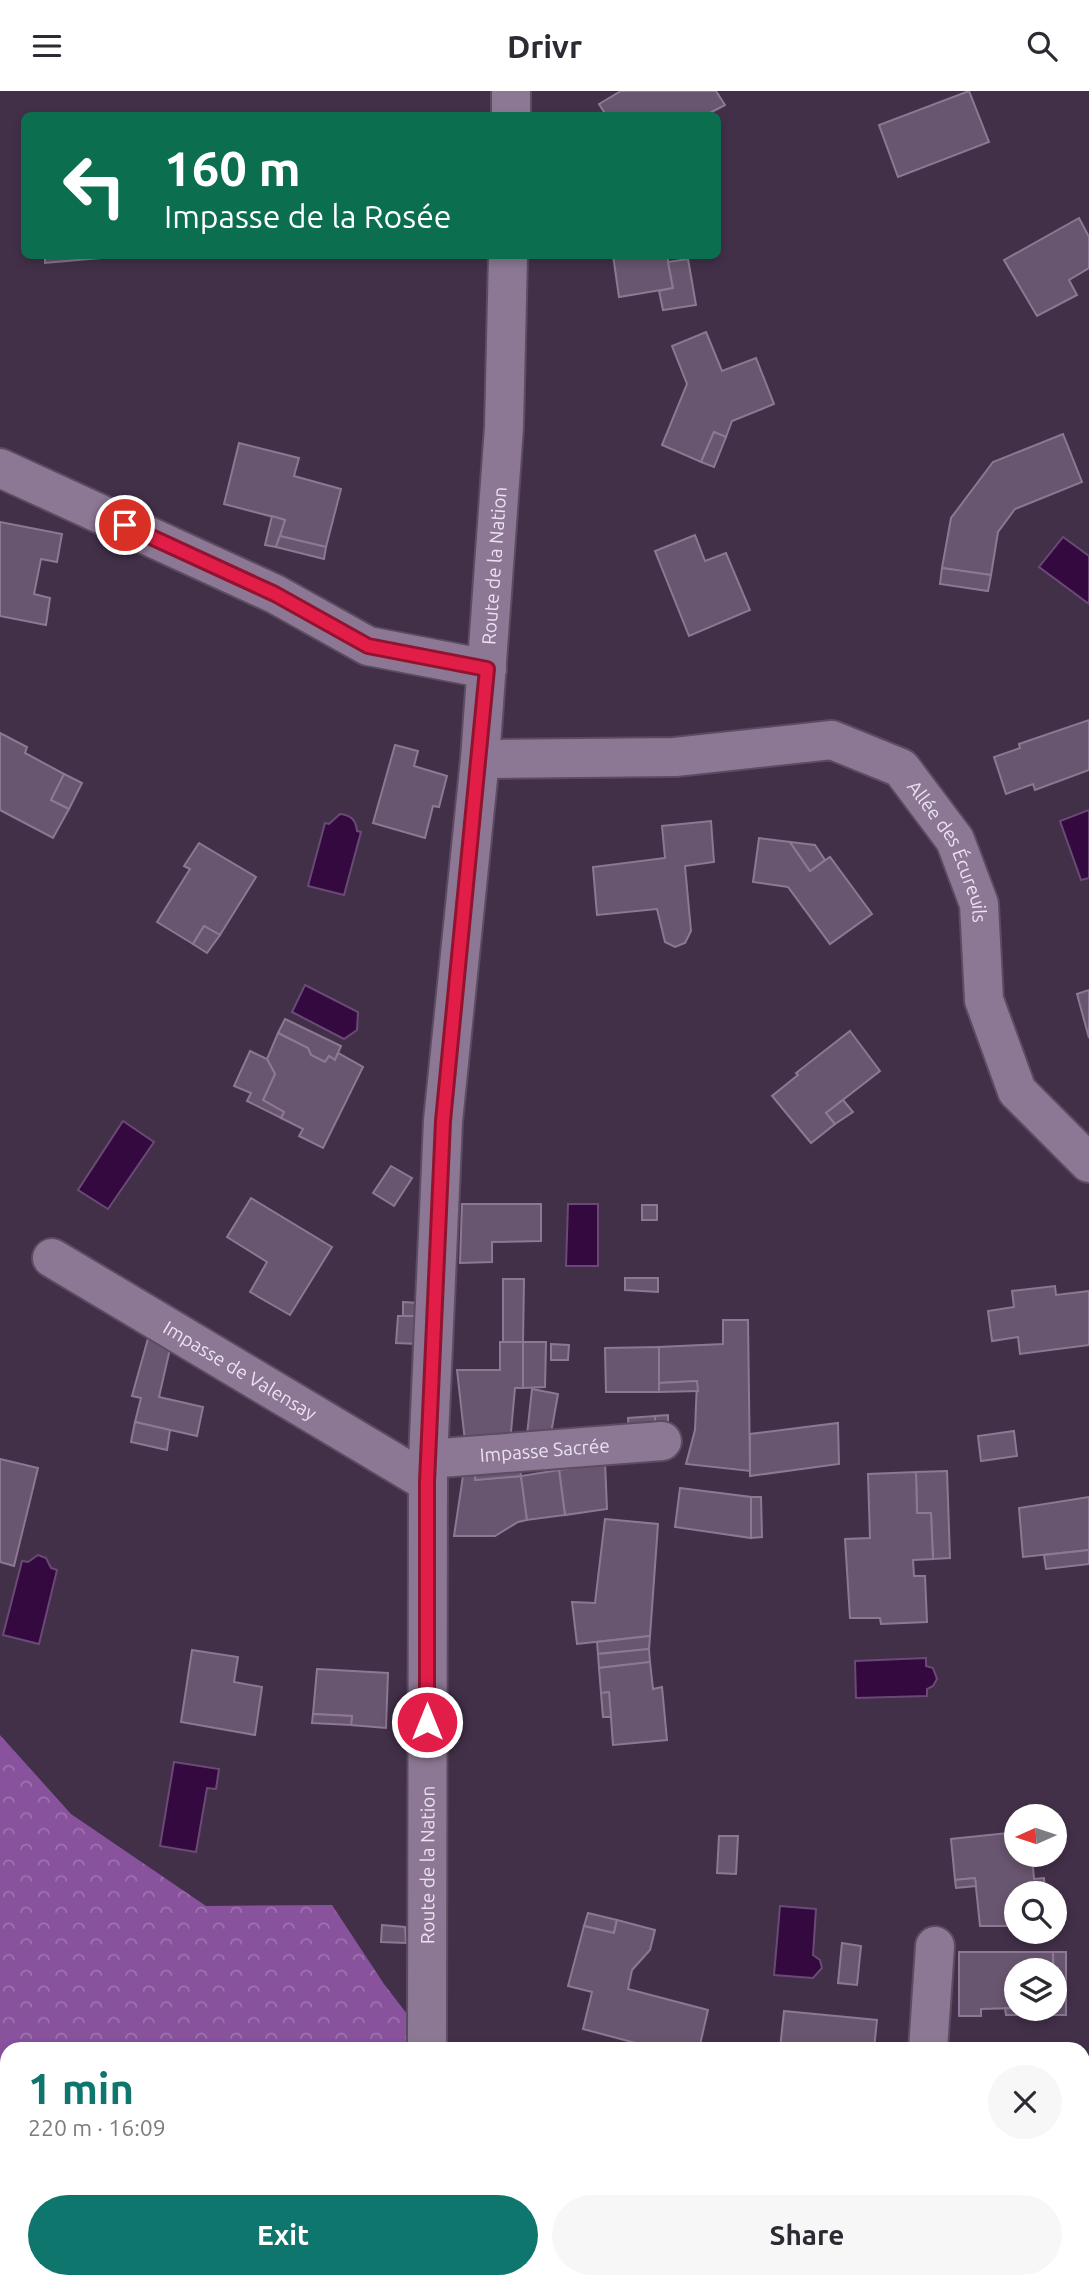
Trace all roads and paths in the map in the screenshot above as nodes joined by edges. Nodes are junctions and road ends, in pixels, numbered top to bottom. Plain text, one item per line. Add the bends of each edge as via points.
1 (511, 91) edge
2 (511, 112) edge
3 (508, 259) edge
4 (0, 468) edge
5 (487, 669) junction
6 (480, 759) junction
7 (1089, 1163) edge
8 (52, 1258) dead end
9 (662, 1441) dead end
10 (428, 1471) junction
11 (935, 1946) dead end
12 (431, 2042) edge
13 (928, 2042) edge

1 - 2 street
3 - 5 street, Route de la Nation via 504,427
4 - 5 street via 275,594 368,646
5 - 6 street, Route de la Nation
6 - 7 street, Allée des Écureuils via 675,757 832,740 901,768 955,840 979,904 984,1000 1017,1091
6 - 10 street, Route de la Nation via 443,1121
8 - 10 street, Impasse de Valensay
9 - 10 street, Impasse Sacrée
10 - 12 street, Route de la Nation
11 - 13 street

